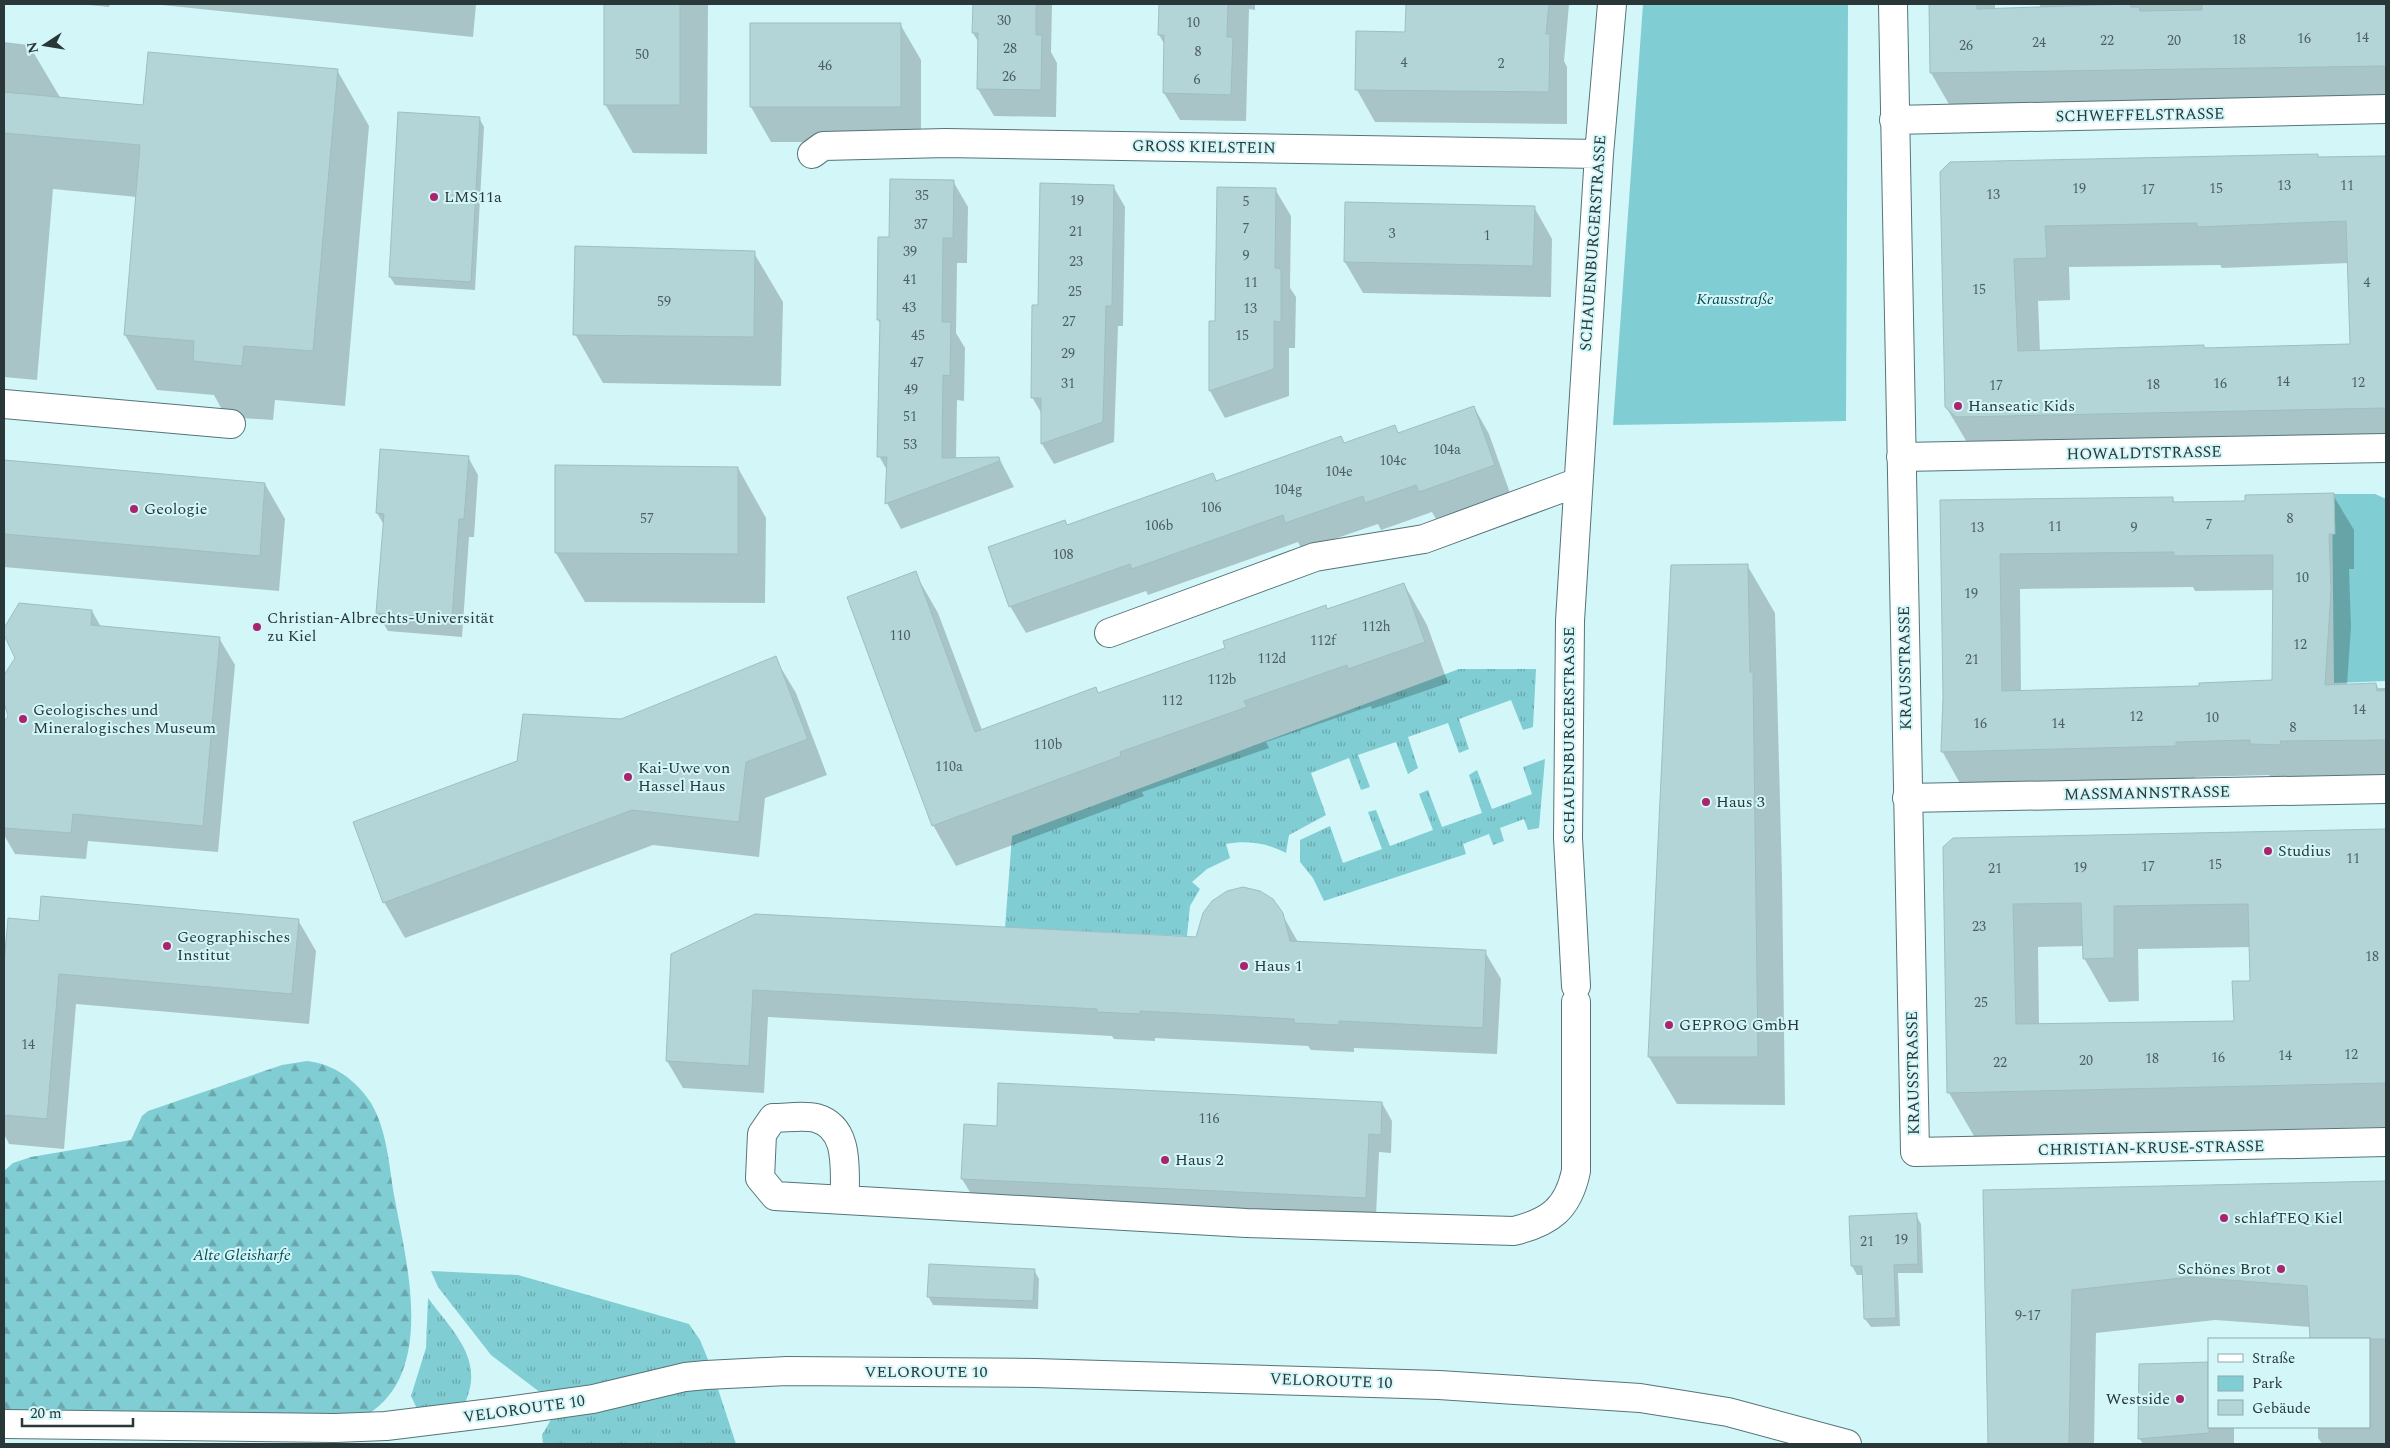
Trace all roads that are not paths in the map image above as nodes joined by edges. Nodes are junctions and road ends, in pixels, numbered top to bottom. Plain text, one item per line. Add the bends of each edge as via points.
1 (1612, 4) edge
2 (1893, 4) edge
3 (2386, 109) edge
4 (1894, 120) junction
5 (812, 154) dead end
6 (1599, 154) junction
7 (4, 404) edge
8 (231, 424) dead end
9 (2386, 448) edge
10 (1902, 457) junction
11 (1576, 483) junction
12 (1109, 633) dead end
13 (2386, 789) edge
14 (1907, 798) junction
15 (2386, 1142) edge
16 (1915, 1152) joint
17 (845, 1199) dead end
18 (4, 1424) edge
19 (1847, 1444) edge

1 - 6 street, SCHAUENBURGERSTRASSE
2 - 4 street, KRAUSSTRASSE
3 - 4 street, SCHWEFFELSTRASSE
4 - 10 street, KRAUSSTRASSE
5 - 6 street, GROSS KIELSTEIN via 823,146 832,145 946,143
6 - 11 street, SCHAUENBURGERSTRASSE
7 - 8 street
9 - 10 street, HOWALDTSTRASSE
10 - 14 street, KRAUSSTRASSE
11 - 12 street via 1424,539 1315,557
11 - 17 street, SCHAUENBURGERSTRASSE via 1570,621 1568,838 1576,994 1576,1171 1563,1205 1546,1220 1514,1231 1246,1223
13 - 14 street, MASSMANNSTRASSE
14 - 16 street, KRAUSSTRASSE
15 - 16 street, CHRISTIAN-KRUSE-STRASSE
18 - 19 street, VELOROUTE 10 via 386,1426 584,1400 706,1375 1016,1373 1439,1385 1640,1398 1728,1412

